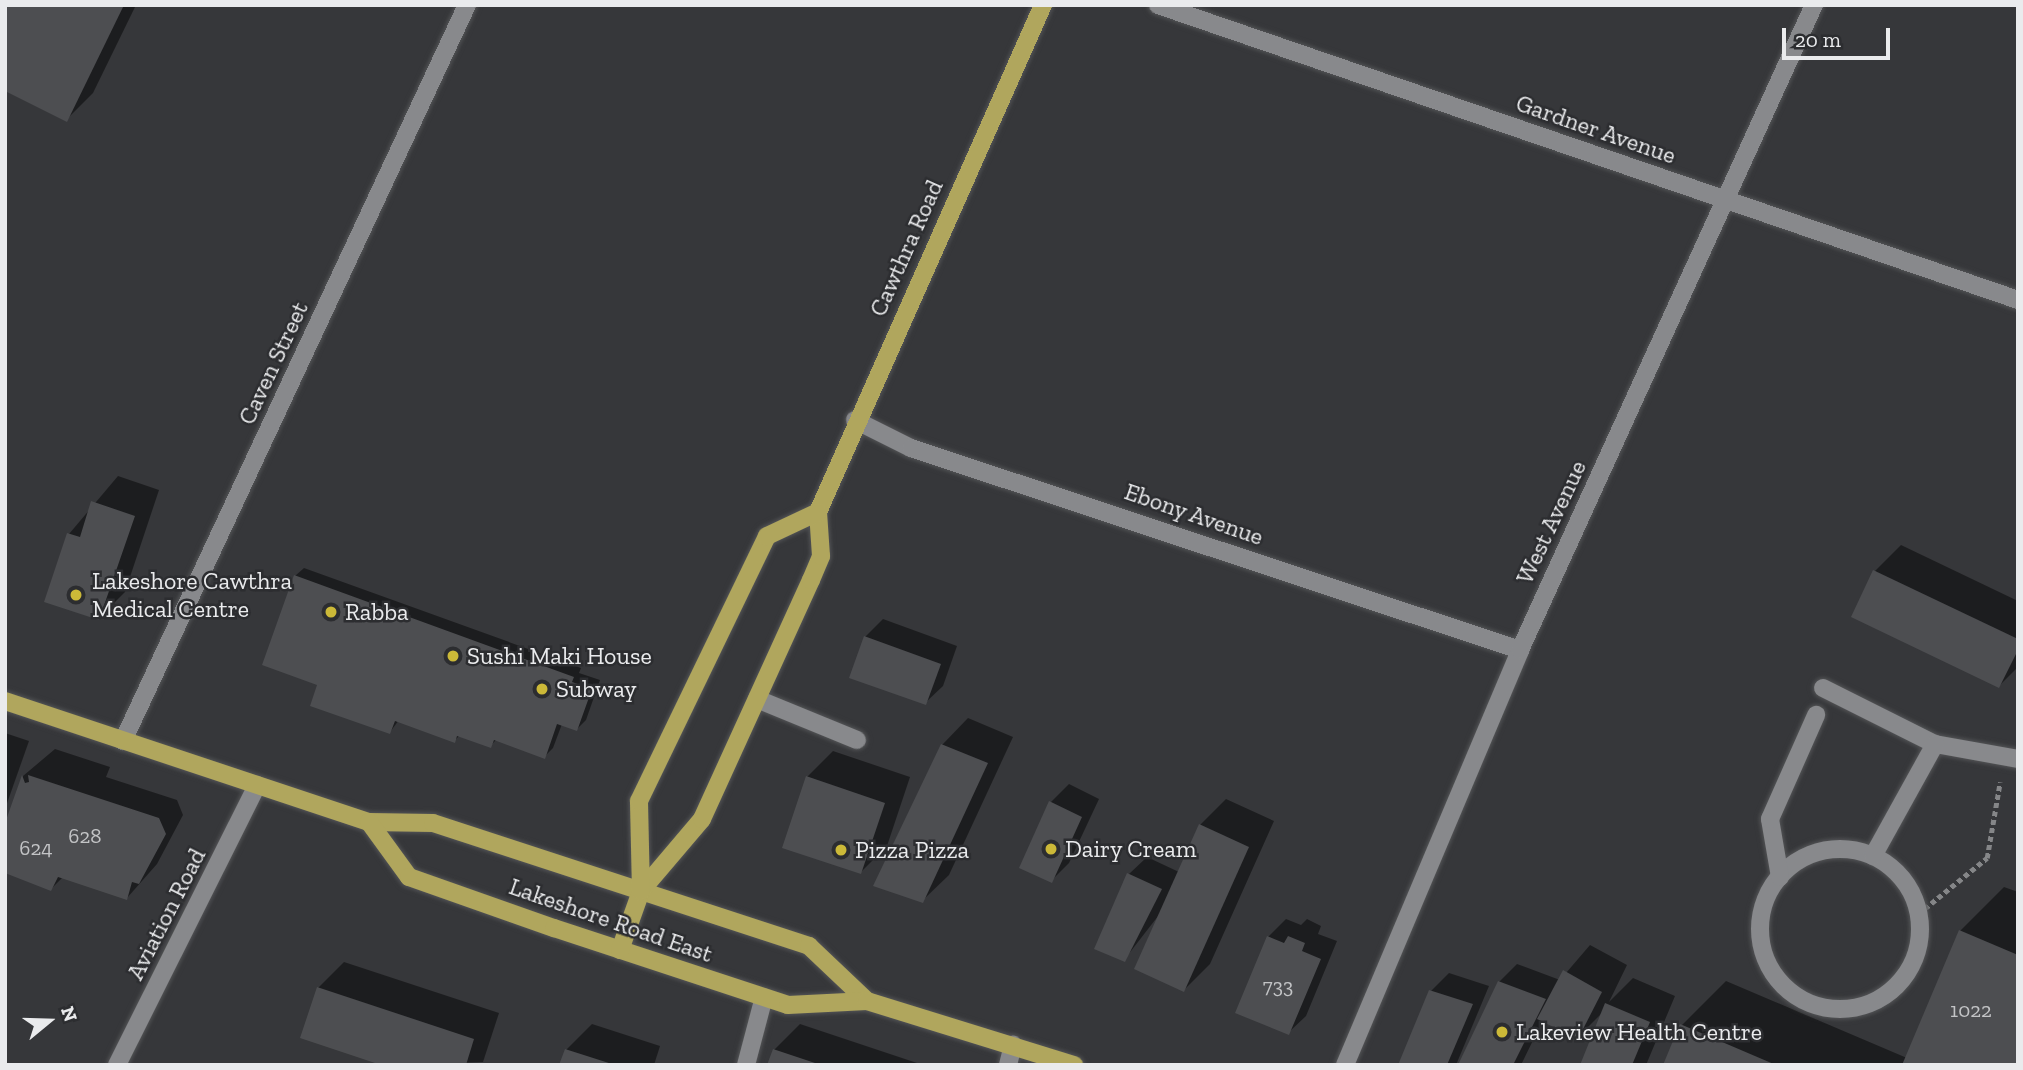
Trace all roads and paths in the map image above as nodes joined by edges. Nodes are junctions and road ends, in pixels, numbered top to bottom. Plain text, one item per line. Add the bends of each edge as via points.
1 (467, 5) edge
2 (1043, 5) edge
3 (1158, 5) edge
4 (1814, 5) edge
5 (1726, 200) junction
6 (2018, 300) edge
7 (855, 420) junction
8 (818, 512) junction
9 (1520, 650) junction
10 (1823, 688) dead end
11 (757, 699) junction
12 (5, 701) edge
13 (1815, 716) dead end
14 (857, 740) dead end
15 (123, 741) junction
16 (1935, 744) junction
17 (2011, 758) edge
18 (257, 785) junction
19 (369, 822) junction
20 (1873, 856) junction
21 (1780, 877) junction
22 (641, 891) junction
23 (1918, 914) junction
24 (620, 950) junction
25 (764, 997) junction
26 (867, 1001) junction
27 (1013, 1045) junction
28 (117, 1065) edge
29 (746, 1065) edge
30 (1008, 1065) edge
31 (1074, 1065) edge
32 (1345, 1065) edge

1 - 15 street, Caven Street
2 - 7 main road, Cawthra Road
3 - 5 street, Gardner Avenue
4 - 5 street, West Avenue
5 - 6 street, Gardner Avenue
5 - 9 street, West Avenue
7 - 8 main road, Cawthra Road
7 - 9 street, Ebony Avenue via 911,447
8 - 11 main road, Cawthra Road via 821,556
8 - 22 main road, Cawthra Road via 767,536 708,651 639,801
9 - 32 street, West Avenue
10 - 16 street
11 - 14 street
11 - 22 main road, Cawthra Road via 702,819
12 - 15 main road, Lakeshore Road East
13 - 21 street via 1770,819
15 - 18 main road, Lakeshore Road East
16 - 17 street
16 - 20 street
17 - 23 path via 1987,858
18 - 19 main road, Lakeshore Road East
18 - 28 street, Aviation Road
19 - 22 main road, Lakeshore Road East via 433,823
19 - 24 main road, Lakeshore Road East via 408,877
20 - 21 street via 1848,849 1822,851 1799,860
20 - 23 street via 1894,870 1909,890
21 - 23 street via 1767,896 1760,941 1780,983 1819,1007 1865,1006 1886,995 1914,959
22 - 24 main road, Cawthra Road
22 - 26 main road, Lakeshore Road East via 809,946
24 - 25 main road, Lakeshore Road East
25 - 26 main road, Lakeshore Road East via 788,1005
25 - 29 street
26 - 27 main road, Lakeshore Road East
27 - 30 street
27 - 31 main road, Lakeshore Road East

